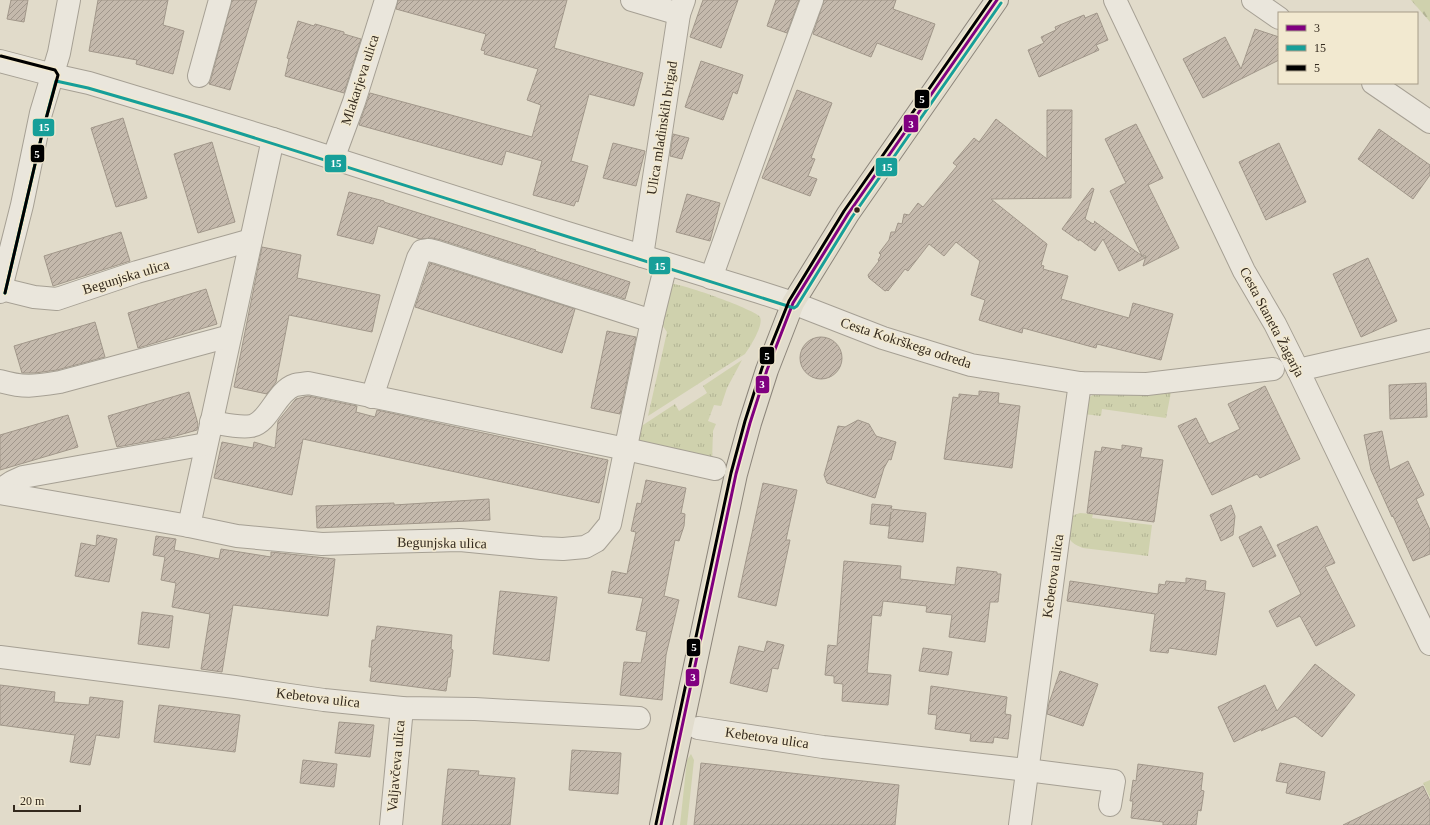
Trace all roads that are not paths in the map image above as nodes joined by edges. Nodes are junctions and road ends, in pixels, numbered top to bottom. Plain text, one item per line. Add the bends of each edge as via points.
1 (69, 0) edge
2 (220, 0) edge
3 (386, 0) edge
4 (632, 0) edge
5 (812, 0) edge
6 (997, 0) edge
7 (1115, 0) edge
8 (1253, 0) edge
9 (682, 7) edge
10 (1278, 17) edge
11 (0, 61) edge
12 (53, 75) junction
13 (200, 76) dead end
14 (1375, 84) edge
15 (1430, 122) edge
16 (273, 139) junction
17 (333, 159) junction
18 (251, 240) junction
19 (642, 256) junction
20 (666, 264) junction
21 (711, 278) junction
22 (0, 291) edge
23 (793, 304) junction
24 (652, 321) junction
25 (230, 336) junction
26 (1430, 340) edge
27 (1273, 369) dead end
28 (1298, 370) junction
29 (0, 381) edge
30 (1080, 383) junction
31 (372, 397) junction
32 (211, 422) junction
33 (206, 444) junction
34 (618, 447) junction
35 (715, 470) dead end
36 (0, 490) edge
37 (0, 493) edge
38 (189, 526) junction
39 (1430, 644) edge
40 (0, 657) edge
41 (402, 708) junction
42 (639, 718) dead end
43 (698, 728) dead end
44 (1027, 770) junction
45 (1110, 805) dead end
46 (391, 825) edge
47 (661, 825) edge
48 (1020, 825) edge

1 - 12 street
2 - 13 street
3 - 17 street, Mlakarjeva ulica
4 - 9 street
5 - 21 street
6 - 23 main road via 848,214
7 - 28 street, Cesta Staneta Žagarja via 1244,271
8 - 10 street
9 - 19 street, Ulica mladinskih brigad
11 - 12 street, Cesta Kokrškega odreda
12 - 16 street, Cesta Kokrškega odreda via 96,85
12 - 22 street via 41,113 22,205
14 - 15 street
16 - 17 street, Cesta Kokrškega odreda
16 - 18 street
17 - 19 street, Cesta Kokrškega odreda
18 - 22 street, Begunjska ulica via 136,272 57,299
18 - 25 street
19 - 20 street, Cesta Kokrškega odreda
20 - 21 street, Cesta Kokrškega odreda
20 - 24 street, Begunjska ulica
21 - 23 street, Cesta Kokrškega odreda
23 - 30 street, Cesta Kokrškega odreda via 883,338 971,365
23 - 47 main road via 767,370 736,474
24 - 31 street via 437,252 422,251
24 - 34 street, Begunjska ulica
25 - 29 street via 60,382 32,387
25 - 32 street
26 - 28 street
27 - 30 street, Cesta Kokrškega odreda via 1147,384
28 - 39 street, Cesta Staneta Žagarja
30 - 44 street, Kebetova ulica
31 - 32 street via 308,383 294,385 280,396 264,419 253,426 239,427
31 - 34 street
32 - 33 street
33 - 36 street via 23,477
33 - 38 street
34 - 35 street
34 - 38 street, Begunjska ulica via 610,524 596,541 585,547 541,548 460,540 322,544 237,536
37 - 38 street, Begunjska ulica
40 - 41 street, Kebetova ulica
41 - 42 street, Kebetova ulica via 474,709
41 - 46 street, Valjavčeva ulica
43 - 44 street, Kebetova ulica via 831,748
44 - 45 street, Kebetova ulica via 1114,782
44 - 48 street, Kebetova ulica

